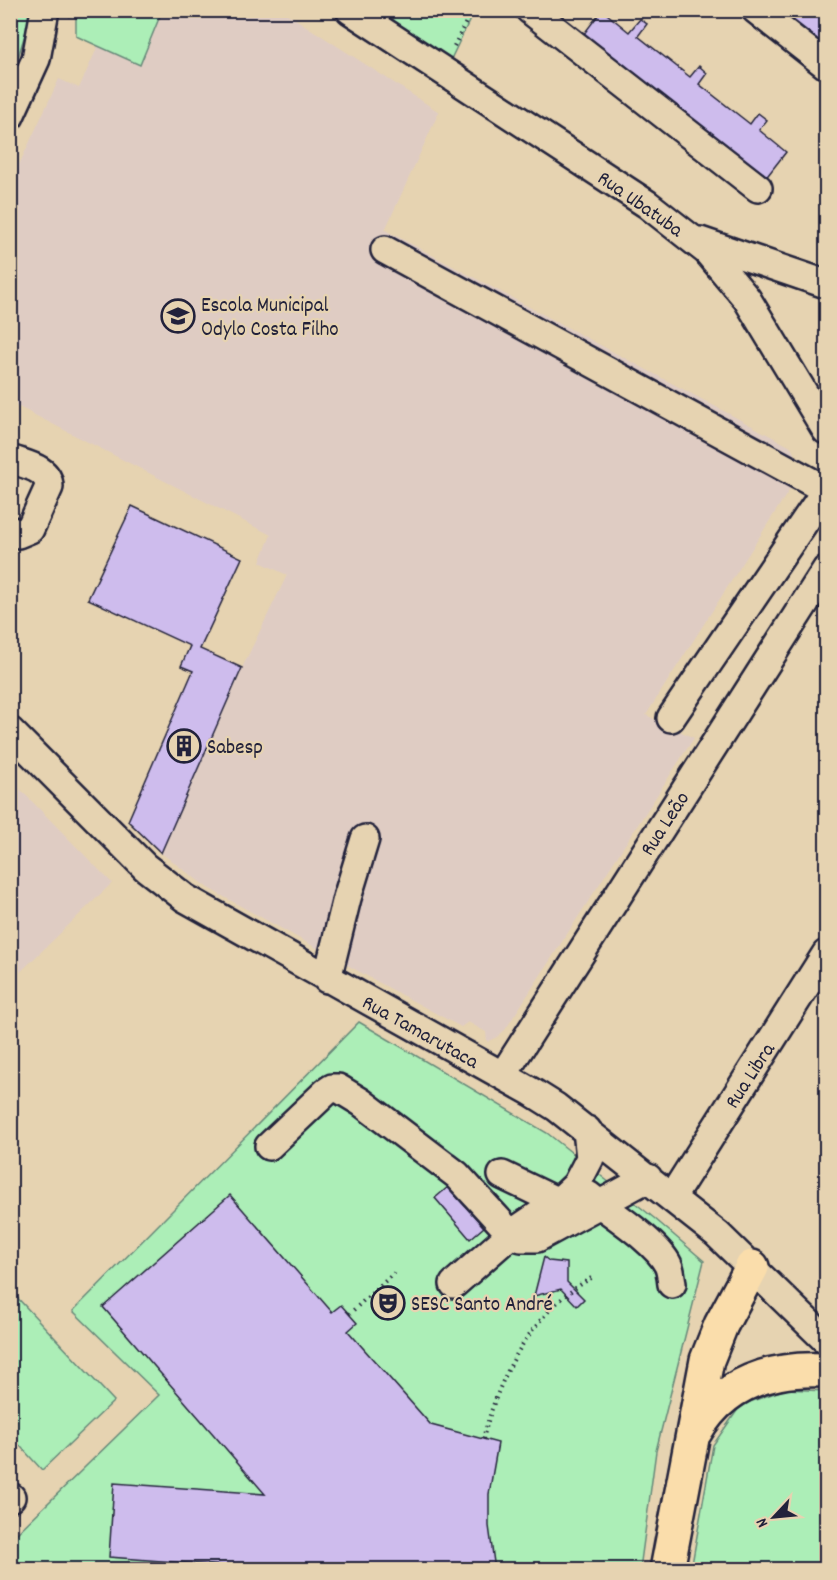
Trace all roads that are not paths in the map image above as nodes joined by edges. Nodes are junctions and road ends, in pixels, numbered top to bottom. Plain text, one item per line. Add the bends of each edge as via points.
1 (45, 10) edge
2 (350, 10) edge
3 (379, 10) edge
4 (530, 10) edge
5 (756, 10) edge
6 (393, 40) junction
7 (826, 65) edge
8 (10, 116) edge
9 (758, 188) dead end
10 (690, 237) junction
11 (386, 250) dead end
12 (826, 284) edge
13 (826, 430) edge
14 (10, 459) edge
15 (826, 490) edge
16 (10, 530) edge
17 (826, 570) edge
18 (671, 718) dead end
19 (10, 731) edge
20 (365, 839) dead end
21 (826, 954) edge
22 (327, 979) junction
23 (502, 1075) junction
24 (587, 1130) junction
25 (269, 1146) dead end
26 (502, 1175) dead end
27 (648, 1178) junction
28 (567, 1193) junction
29 (672, 1197) junction
30 (600, 1204) junction
31 (511, 1234) junction
32 (752, 1267) junction
33 (454, 1284) dead end
34 (672, 1284) dead end
35 (825, 1336) edge
36 (826, 1370) edge
37 (691, 1439) junction
38 (667, 1569) edge

1 - 8 street via 36,59
2 - 6 street, Rua Ubatuba
3 - 6 street
4 - 9 street
5 - 7 street
6 - 10 street, Rua Ubatuba via 647,204
10 - 12 street
10 - 13 street, Rua Ubatuba via 747,299
11 - 15 street
14 - 16 street via 43,471 49,480 30,529 18,534
15 - 18 street
17 - 23 street, Rua Leão
19 - 22 street, Rua Tamarutaca via 166,884 206,912
20 - 22 street
21 - 29 street, Rua Libra
22 - 23 street, Rua Tamarutaca
23 - 24 street, Rua Tamarutaca
24 - 27 street, Rua Tamarutaca
24 - 28 street via 590,1158
25 - 31 street via 326,1092 338,1088 457,1174
26 - 28 street
27 - 29 street, Rua Tamarutaca
27 - 30 street
28 - 30 street
28 - 31 street
29 - 32 street, Rua Tamarutaca
30 - 31 street via 537,1238
30 - 34 street via 662,1257
31 - 33 street
32 - 35 street, Rua Tamarutaca
32 - 37 highway via 712,1344
36 - 37 highway via 796,1369 749,1382 705,1414
37 - 38 highway

